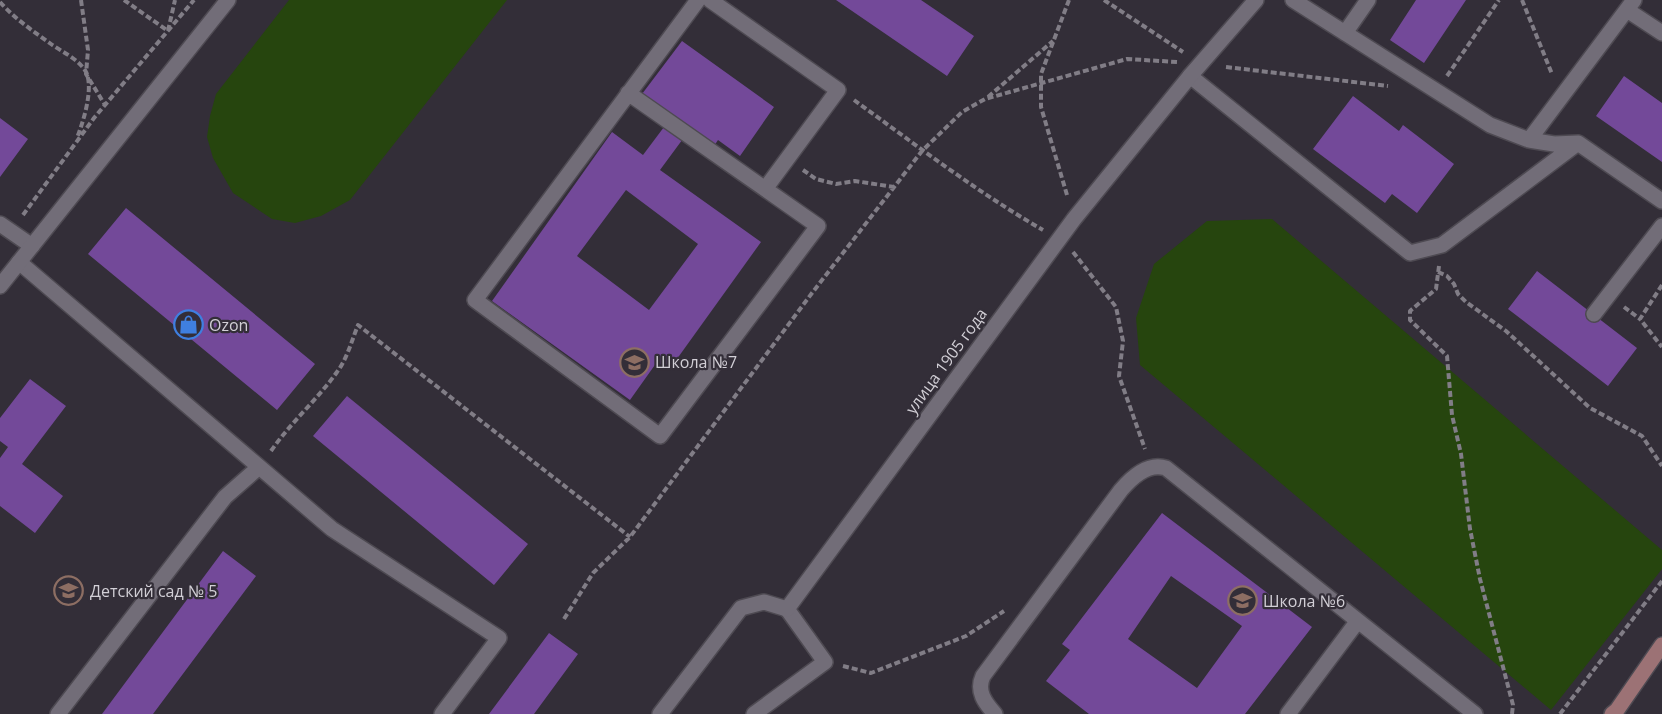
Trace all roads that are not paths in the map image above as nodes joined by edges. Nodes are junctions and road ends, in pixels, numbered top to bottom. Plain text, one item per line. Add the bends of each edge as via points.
1 (228, 0) edge
2 (698, 0) edge
3 (710, 0) edge
4 (1256, 0) edge
5 (1293, 0) edge
6 (1368, 0) edge
7 (1630, 5) edge
8 (1345, 33) junction
9 (1662, 33) edge
10 (1190, 76) junction
11 (628, 93) junction
12 (1530, 140) junction
13 (1578, 143) junction
14 (765, 189) junction
15 (1662, 201) edge
16 (1662, 226) edge
17 (5, 227) edge
18 (32, 246) junction
19 (19, 262) junction
20 (0, 286) edge
21 (1594, 314) dead end
22 (259, 467) junction
23 (787, 609) junction
24 (1357, 622) junction
25 (1662, 645) edge
26 (58, 714) edge
27 (442, 714) edge
28 (660, 714) edge
29 (754, 714) edge
30 (995, 714) edge
31 (1288, 714) edge
32 (1475, 714) edge
33 (1612, 714) edge

1 - 18 street
2 - 11 street
3 - 14 street via 838,90
4 - 10 street, улица 1905 года
5 - 8 street
6 - 8 street
7 - 9 street
7 - 12 street
8 - 12 street via 1490,125
10 - 13 street via 1410,253 1442,245
10 - 23 street, улица 1905 года via 1074,219
11 - 14 street
11 - 14 street via 475,300 660,436 818,226
12 - 13 street
13 - 15 street
16 - 21 street
17 - 18 street
18 - 19 street
19 - 20 street
19 - 22 street
22 - 26 street via 225,497
22 - 27 street via 332,529 499,638
23 - 28 street via 764,602 741,608
23 - 29 street via 825,662
24 - 30 street via 1166,468 1151,467 1121,490 983,676 980,689
24 - 31 street
24 - 32 street
25 - 33 main road

